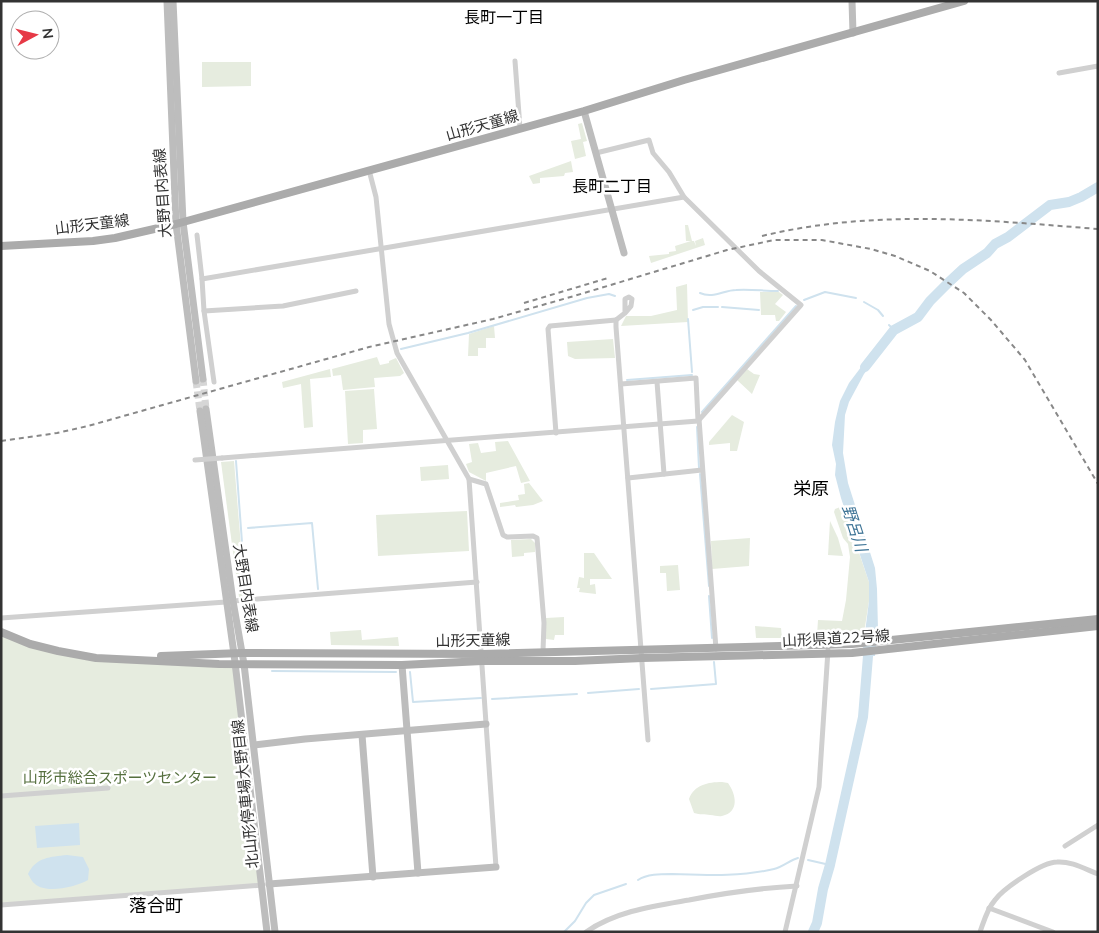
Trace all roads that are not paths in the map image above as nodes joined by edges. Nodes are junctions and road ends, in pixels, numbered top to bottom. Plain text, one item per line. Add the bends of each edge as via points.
1 (167, 1) edge
2 (173, 1) edge
3 (852, 1) edge
4 (964, 1) edge
5 (853, 33) junction
6 (515, 61) dead end
7 (1098, 66) edge
8 (1059, 73) dead end
9 (584, 111) junction
10 (520, 128) junction
11 (596, 153) junction
12 (369, 170) junction
13 (684, 197) junction
14 (612, 210) junction
15 (180, 223) junction
16 (197, 235) dead end
17 (1, 246) edge
18 (381, 248) junction
19 (624, 253) dead end
20 (202, 279) junction
21 (356, 291) dead end
22 (204, 311) junction
23 (625, 313) dead end
24 (616, 320) junction
25 (200, 380) tunnel mouth
26 (214, 382) dead end
27 (657, 382) junction
28 (621, 384) junction
29 (203, 410) tunnel mouth
30 (698, 420) junction
31 (661, 424) junction
32 (624, 428) junction
33 (556, 433) junction
34 (448, 441) junction
35 (195, 460) dead end
36 (702, 470) junction
37 (664, 474) junction
38 (628, 478) junction
39 (469, 479) junction
40 (477, 582) junction
41 (230, 601) junction
42 (1, 618) edge
43 (1098, 619) edge
44 (1098, 626) edge
45 (1, 632) edge
46 (716, 649) junction
47 (828, 649) junction
48 (543, 651) junction
49 (238, 653) junction
50 (642, 654) junction
51 (482, 658) junction
52 (119, 659) junction
53 (575, 661) joint
54 (239, 664) junction
55 (402, 665) junction
56 (486, 724) junction
57 (408, 730) junction
58 (362, 734) junction
59 (648, 740) dead end
60 (254, 745) junction
61 (108, 788) dead end
62 (1, 796) edge
63 (1098, 825) edge
64 (1064, 846) dead end
65 (496, 867) joint
66 (418, 873) junction
67 (1098, 874) edge
68 (373, 877) junction
69 (265, 885) junction
70 (797, 886) junction
71 (1, 905) edge
72 (989, 908) junction
73 (267, 932) edge
74 (275, 932) edge
75 (586, 932) edge
76 (785, 932) edge
77 (980, 932) edge
78 (1053, 932) edge

1 - 15 main road, 大野目内表線
2 - 15 main road, 大野目内表線
3 - 5 main road
4 - 5 main road, 山形天童線
5 - 9 main road, 山形天童線
6 - 10 street
7 - 8 street
9 - 10 main road, 山形天童線
9 - 11 main road
10 - 12 main road, 山形天童線
11 - 13 street via 649,140 652,153 670,172
11 - 14 main road
12 - 15 main road, 山形天童線
12 - 18 street via 376,197
13 - 14 street
13 - 30 street via 759,271 801,306
14 - 18 street
14 - 19 main road
15 - 17 main road, 山形天童線 via 93,241
15 - 25 main road, 大野目内表線
16 - 20 street
18 - 20 street
18 - 34 street via 389,324 397,354
20 - 22 street
21 - 22 street via 283,306
22 - 26 street
23 - 24 street
24 - 28 street
24 - 33 street via 550,326 548,329
27 - 28 street
27 - 30 street via 696,378
27 - 31 street
28 - 32 street
29 - 41 main road, 大野目内表線
30 - 31 street
30 - 36 street
31 - 32 street
31 - 37 street
32 - 33 street
32 - 38 street
33 - 34 street
34 - 35 street, bridge
34 - 39 street
36 - 37 street
36 - 46 street
37 - 38 street
38 - 50 street
39 - 40 street
39 - 48 street via 486,484 504,535 537,538
40 - 41 street
40 - 51 street
41 - 42 street
41 - 49 main road, 大野目内表線
43 - 47 main road, 山形県道22号線
44 - 47 main road, 山形県道22号線 via 852,653
45 - 52 main road, 山形天童線 via 30,644 82,657
46 - 47 main road, 山形天童線
46 - 50 main road, 山形天童線
47 - 50 main road, 山形県道22号線
47 - 70 street via 819,787
48 - 50 main road, 山形天童線
48 - 51 main road, 山形天童線
49 - 51 main road, 山形天童線
49 - 52 main road, 山形天童線
49 - 54 main road, 北山形停車場大野目線
50 - 53 main road, 山形県道22号線
50 - 59 street
51 - 53 main road, 山形天童線
51 - 55 main road, 山形天童線
51 - 56 street
52 - 54 main road, 山形天童線
54 - 55 main road, 山形天童線
54 - 60 main road, 北山形停車場大野目線
54 - 69 main road, 北山形停車場大野目線
55 - 57 main road
56 - 57 main road
56 - 65 street
57 - 58 main road
57 - 66 main road
58 - 60 main road
58 - 68 main road
60 - 69 main road, 北山形停車場大野目線
61 - 62 street
63 - 64 street
65 - 66 main road
66 - 68 main road
67 - 72 street via 1068,863 1051,862 1004,891
68 - 69 main road
69 - 71 street
69 - 73 main road, 北山形停車場大野目線
69 - 74 main road, 北山形停車場大野目線
70 - 75 street via 762,888 648,907 603,922
70 - 76 street
72 - 77 street
72 - 78 street

